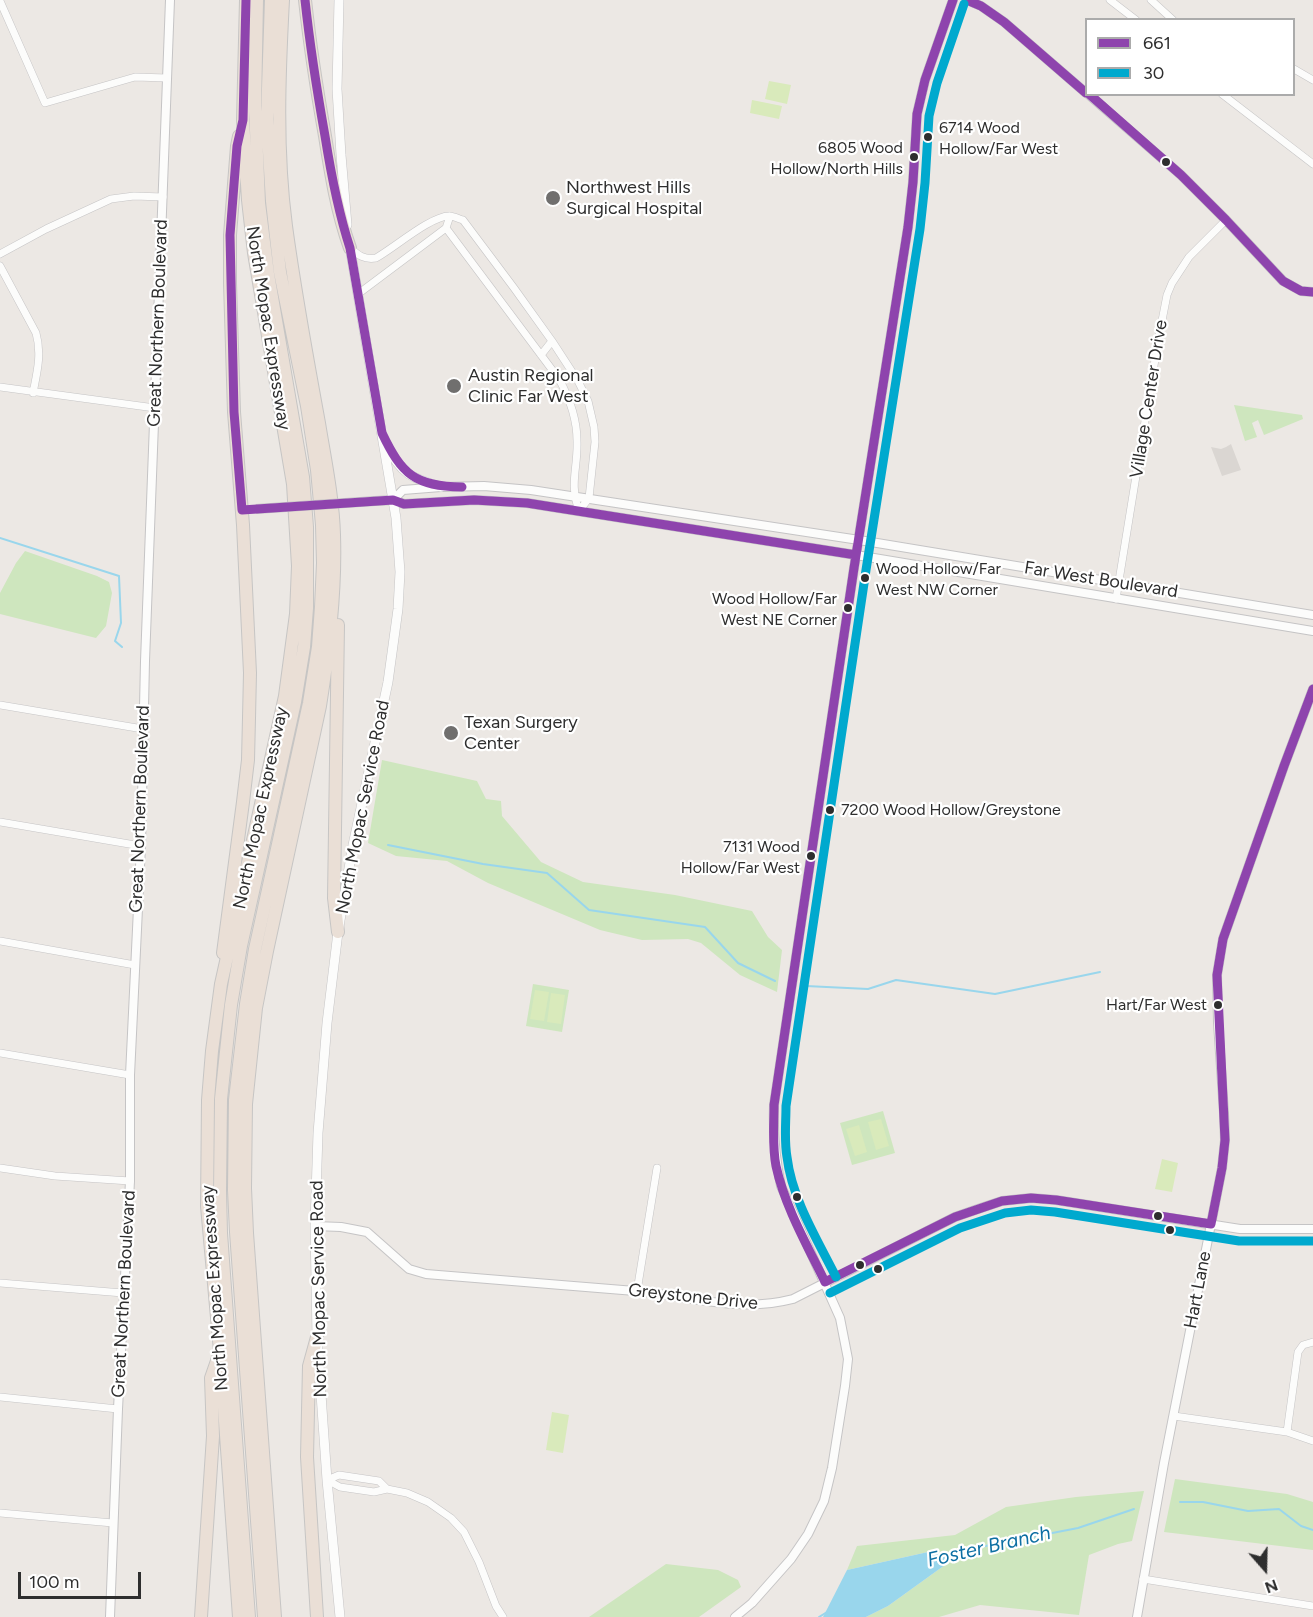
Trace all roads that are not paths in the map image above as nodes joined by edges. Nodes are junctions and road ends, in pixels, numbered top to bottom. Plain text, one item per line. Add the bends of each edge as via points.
1 (170, 0) edge
2 (246, 0) edge
3 (257, 0) edge
4 (271, 0) edge
5 (283, 0) edge
6 (304, 0) edge
7 (339, 0) edge
8 (953, 0) edge
9 (967, 0) edge
10 (1110, 0) edge
11 (1151, 0) edge
12 (0, 1) edge
13 (1133, 18) edge
14 (1171, 18) edge
15 (1295, 70) edge
16 (167, 78) junction
17 (1313, 80) edge
18 (1085, 92) edge
19 (1089, 96) edge
20 (1225, 96) edge
21 (243, 120) junction
22 (1313, 164) edge
23 (163, 197) junction
24 (450, 216) junction
25 (1226, 220) junction
26 (286, 226) junction
27 (446, 228) junction
28 (350, 249) junction
29 (0, 254) edge
30 (0, 266) edge
31 (1313, 292) edge
32 (358, 294) junction
33 (287, 304) junction
34 (552, 341) junction
35 (541, 355) junction
36 (0, 387) edge
37 (33, 393) junction
38 (155, 408) junction
39 (381, 433) junction
40 (441, 487) junction
41 (574, 496) junction
42 (589, 498) junction
43 (393, 500) junction
44 (242, 510) junction
45 (579, 511) junction
46 (859, 540) junction
47 (856, 555) junction
48 (1118, 583) junction
49 (334, 591) junction
50 (1116, 599) junction
51 (1313, 615) edge
52 (1313, 631) edge
53 (1313, 689) edge
54 (0, 705) edge
55 (143, 729) junction
56 (0, 822) edge
57 (141, 846) junction
58 (338, 932) junction
59 (0, 941) edge
60 (135, 965) junction
61 (221, 984) junction
62 (0, 1053) edge
63 (130, 1075) junction
64 (0, 1168) edge
65 (657, 1168) dead end
66 (130, 1181) junction
67 (1211, 1224) junction
68 (315, 1226) junction
69 (1313, 1229) edge
70 (0, 1282) edge
71 (825, 1282) junction
72 (637, 1292) junction
73 (123, 1293) junction
74 (317, 1337) junction
75 (1313, 1342) edge
76 (220, 1351) junction
77 (0, 1397) edge
78 (118, 1409) junction
79 (1174, 1416) junction
80 (1287, 1432) junction
81 (1313, 1441) edge
82 (327, 1480) junction
83 (387, 1489) junction
84 (0, 1513) edge
85 (113, 1523) junction
86 (1143, 1579) junction
87 (1313, 1606) edge
88 (110, 1617) edge
89 (201, 1617) edge
90 (239, 1617) edge
91 (249, 1617) edge
92 (264, 1617) edge
93 (274, 1617) edge
94 (317, 1617) edge
95 (340, 1617) edge
96 (503, 1617) edge
97 (735, 1617) edge
98 (1137, 1617) edge

1 - 16 street, Great Northern Boulevard
2 - 21 highway, North Mopac Expressway
3 - 91 highway via 255,106 259,203 303,477 308,564 300,675 231,1005 221,1099 221,1233
4 - 33 highway via 269,161
5 - 26 highway, North Mopac Expressway via 280,166
6 - 28 highway via 331,173
7 - 28 main road, North Mopac Service Road via 337,89
8 - 46 street via 916,114 908,227
9 - 18 street via 1004,22
10 - 13 street
11 - 14 street
12 - 16 street via 45,103 135,77
15 - 17 street
16 - 23 street, Great Northern Boulevard
19 - 25 street via 1181,175
20 - 22 street
21 - 44 highway via 237,146 230,235 234,412
21 - 61 highway, North Mopac Expressway via 254,253 292,474 298,566 285,696
23 - 29 street via 111,199
23 - 38 street, Great Northern Boulevard
24 - 27 street
24 - 28 street via 433,219 376,258 362,257
24 - 34 street via 463,220
25 - 31 street via 1283,281 1301,291
25 - 48 street, Village Center Drive via 1189,257 1167,295
26 - 33 highway via 283,252
26 - 49 highway, North Mopac Expressway via 328,478 334,533
27 - 32 street
27 - 35 street
28 - 32 main road, North Mopac Service Road
30 - 37 street via 36,333 40,358
32 - 39 main road, North Mopac Service Road
33 - 92 highway via 313,439 323,563 314,677 255,949 235,1101 236,1232
34 - 35 street
34 - 42 street via 588,401 596,442
35 - 41 street via 559,379 574,410 578,440
36 - 37 street
37 - 38 street
38 - 55 street, Great Northern Boulevard
39 - 40 main road via 403,470
39 - 43 main road, North Mopac Service Road
40 - 41 street, Far West Boulevard via 484,486
40 - 43 street, Far West Boulevard via 403,490
41 - 42 street, Far West Boulevard
41 - 45 street
42 - 45 street
42 - 46 street, Far West Boulevard
43 - 44 street, Far West Boulevard, bridge
43 - 45 street, Far West Boulevard via 404,504 474,500 527,503
43 - 58 main road, North Mopac Service Road via 400,572 394,642
44 - 61 highway via 250,674 248,760 223,942
45 - 47 street, Far West Boulevard
46 - 47 street
46 - 48 street, Far West Boulevard
47 - 50 street, Far West Boulevard
47 - 71 street via 774,1105 773,1136 781,1186
48 - 50 street, Village Center Drive
48 - 51 street, Far West Boulevard
49 - 58 highway via 338,627 334,898
49 - 93 highway, North Mopac Expressway via 320,706 256,1008 246,1104 244,1188
50 - 52 street, Far West Boulevard
53 - 67 street, Hart Lane via 1223,939 1217,975 1225,1140
54 - 55 street
55 - 57 street, Great Northern Boulevard
56 - 57 street
57 - 60 street, Great Northern Boulevard
58 - 68 main road, North Mopac Service Road via 323,1060
59 - 60 street
60 - 63 street, Great Northern Boulevard
61 - 76 highway, North Mopac Expressway via 212,1052 207,1151 207,1206
62 - 63 street
63 - 66 street, Great Northern Boulevard
64 - 66 street
65 - 72 street
66 - 73 street, Great Northern Boulevard
67 - 69 street, Greystone Drive via 1240,1229
67 - 71 street, Greystone Drive via 1056,1200 1002,1201 956,1218
67 - 79 street, Hart Lane
68 - 72 street, Greystone Drive via 367,1232 409,1269 426,1274
68 - 74 main road, North Mopac Service Road
70 - 73 street
71 - 72 street, Greystone Drive via 793,1299 756,1305
71 - 97 street via 840,1318 848,1359 824,1501 791,1559 752,1604
73 - 78 street, Great Northern Boulevard
74 - 82 main road, North Mopac Service Road
74 - 94 highway via 309,1366 307,1457
75 - 80 street via 1303,1345 1298,1352
76 - 89 highway via 212,1377 212,1446
76 - 90 highway, North Mopac Expressway
77 - 78 street
78 - 85 street, Great Northern Boulevard
79 - 80 street
79 - 86 street, Hart Lane
80 - 81 street
82 - 83 street via 340,1487 374,1492
82 - 83 street via 339,1475 379,1481
82 - 95 main road, North Mopac Service Road
83 - 96 street via 428,1502 459,1526
84 - 85 street
85 - 88 street, Great Northern Boulevard
86 - 87 street
86 - 98 street, Hart Lane

